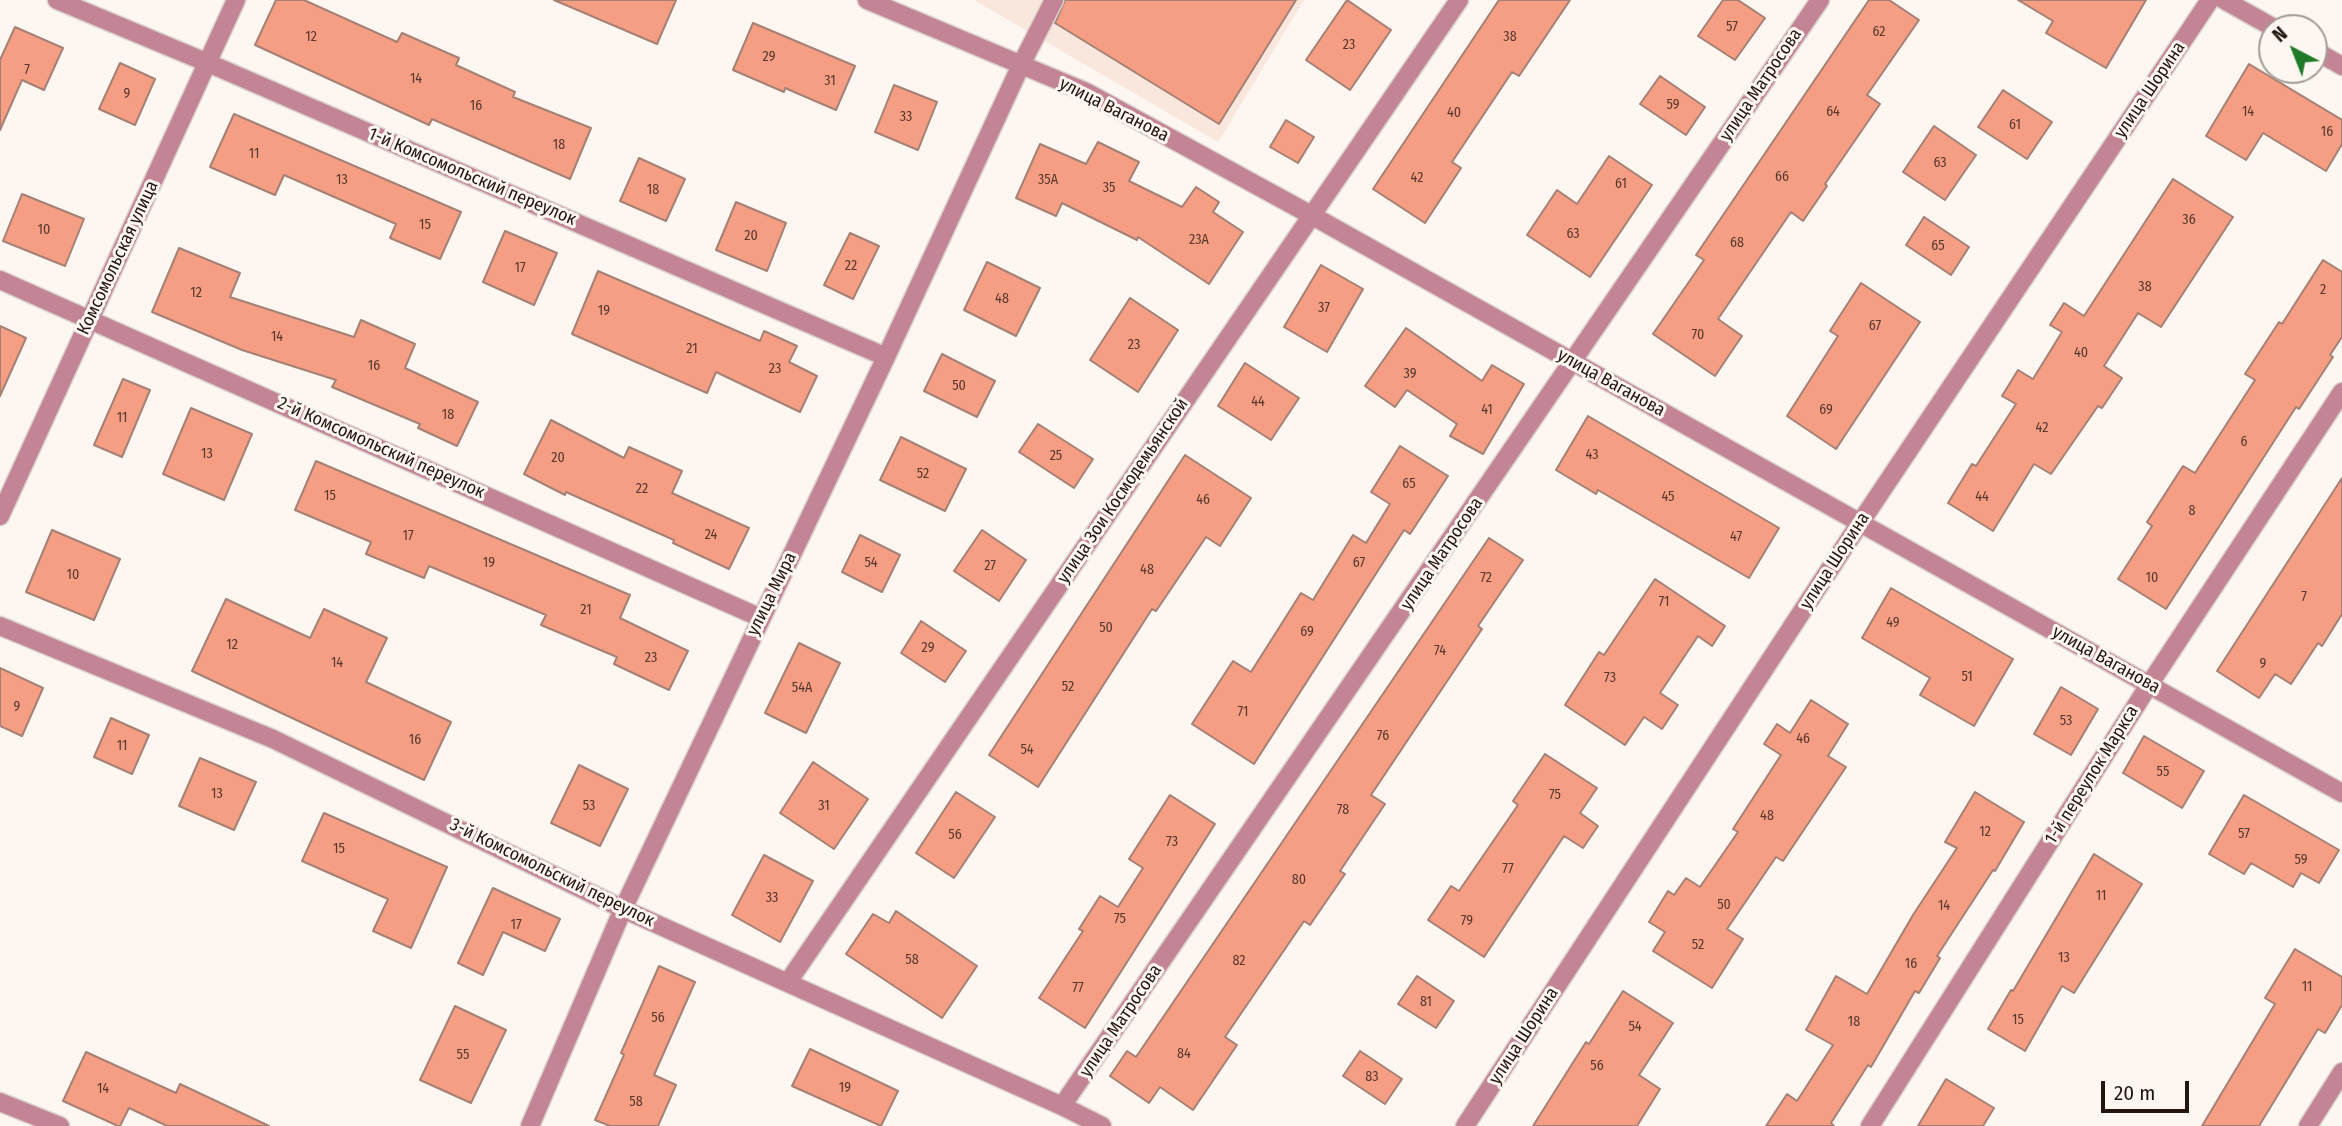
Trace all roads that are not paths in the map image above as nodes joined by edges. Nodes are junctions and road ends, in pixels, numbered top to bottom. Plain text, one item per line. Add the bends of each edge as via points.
1 (57, 0) edge
2 (236, 0) edge
3 (867, 0) edge
4 (1054, 0) edge
5 (1459, 0) edge
6 (1820, 0) edge
7 (2210, 0) edge
8 (2224, 0) edge
9 (2258, 19) edge
10 (208, 63) junction
11 (1021, 65) junction
12 (1311, 215) junction
13 (0, 280) edge
14 (91, 319) junction
15 (886, 357) junction
16 (1573, 362) junction
17 (2342, 392) edge
18 (0, 516) edge
19 (1860, 523) junction
20 (761, 618) junction
21 (0, 626) edge
22 (2149, 685) junction
23 (2342, 793) edge
24 (623, 909) junction
25 (788, 982) junction
26 (2342, 1072) edge
27 (0, 1101) edge
28 (1062, 1106) junction
29 (60, 1126) edge
30 (530, 1126) edge
31 (1102, 1126) edge
32 (1465, 1126) edge
33 (1870, 1126) edge
34 (2308, 1126) edge

1 - 10 street, 1-й Комсомольский переулок
2 - 10 street, Комсомольская улица
3 - 11 street, улица Ваганова
4 - 11 street, улица Мира
5 - 12 street, улица Зои Космодемьянской
6 - 16 street, улица Матросова
7 - 19 street, улица Шорина
8 - 9 street
10 - 14 street, Комсомольская улица
10 - 15 street, 1-й Комсомольский переулок
11 - 12 street, улица Ваганова via 1086,92
11 - 15 street, улица Мира
12 - 16 street, улица Ваганова
12 - 25 street, улица Зои Космодемьянской
13 - 14 street, 2-й Комсомольский переулок
14 - 18 street, Комсомольская улица
14 - 20 street, 2-й Комсомольский переулок
15 - 20 street, улица Мира
16 - 19 street, улица Ваганова
16 - 28 street, улица Матросова
17 - 22 street, 1-й переулок Маркса
19 - 22 street, улица Ваганова
19 - 32 street, улица Шорина
20 - 24 street, улица Мира
21 - 24 street, 3-й Комсомольский переулок via 273,739
22 - 23 street, улица Ваганова
22 - 33 street, 1-й переулок Маркса
24 - 25 street, 3-й Комсомольский переулок
24 - 30 street, улица Мира
25 - 28 street, 3-й Комсомольский переулок
26 - 34 street
27 - 29 street
28 - 31 street, 3-й Комсомольский переулок

